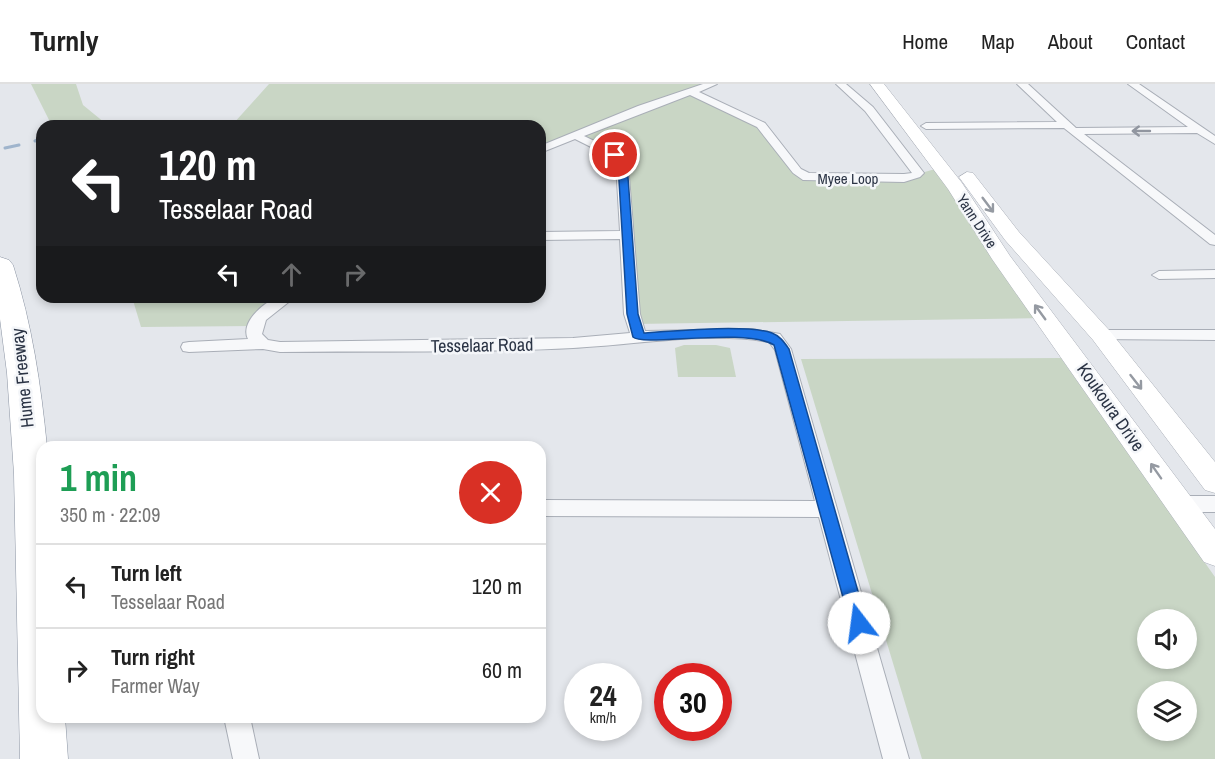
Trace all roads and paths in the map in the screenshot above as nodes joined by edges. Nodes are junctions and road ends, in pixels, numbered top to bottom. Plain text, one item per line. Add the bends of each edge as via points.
1 (712, 84) edge
2 (841, 84) edge
3 (877, 84) edge
4 (891, 84) edge
5 (1022, 84) edge
6 (1132, 84) edge
7 (689, 91) junction
8 (1184, 120) junction
9 (926, 126) junction
10 (1067, 126) junction
11 (1199, 130) junction
12 (575, 135) junction
13 (1215, 141) edge
14 (546, 147) edge
15 (627, 235) junction
16 (546, 236) edge
17 (1215, 241) edge
18 (0, 265) edge
19 (1215, 274) edge
20 (1159, 275) dead end
21 (279, 303) edge
22 (1101, 335) junction
23 (1215, 335) edge
24 (639, 337) junction
25 (263, 344) junction
26 (189, 347) dead end
27 (1076, 358) junction
28 (1215, 482) edge
29 (1180, 504) junction
30 (1215, 504) edge
31 (546, 508) edge
32 (828, 509) junction
33 (1215, 553) edge
34 (36, 570) edge
35 (42, 723) edge
36 (238, 723) edge
37 (44, 759) edge
38 (246, 759) edge
39 (896, 759) edge

1 - 7 street
2 - 7 street, Myee Loop via 870,110 903,149 918,172 916,175 807,177 797,171 761,125
27 -> 3 street, Yann Drive via 1002,259 942,167
4 - 9 street, Yann Drive
5 - 10 street
6 - 8 street
7 - 12 street
8 - 10 street
8 - 11 street
9 - 10 street
9 -> 22 street, Yann Drive via 1012,236
11 -> 10 street
10 - 17 street
11 - 13 street
12 - 14 street
12 - 15 street via 621,160
15 - 16 street
15 - 24 street via 632,314
18 - 34 highway, Hume Freeway via 13,306 22,356
19 - 20 street
21 - 25 street via 255,324 254,336
22 - 23 street
22 - 27 street, Koukoura Drive via 1080,339 1075,348
22 -> 28 street, Koukoura Drive
24 - 25 street, Tesselaar Road via 573,344
24 - 32 street, Tesselaar Road via 752,333 774,339 783,349
25 - 26 street, Tesselaar Road
29 -> 27 street, Koukoura Drive
29 - 30 street
29 - 33 street, Koukoura Drive
31 - 32 street
32 - 39 street
35 - 37 highway
36 - 38 street

